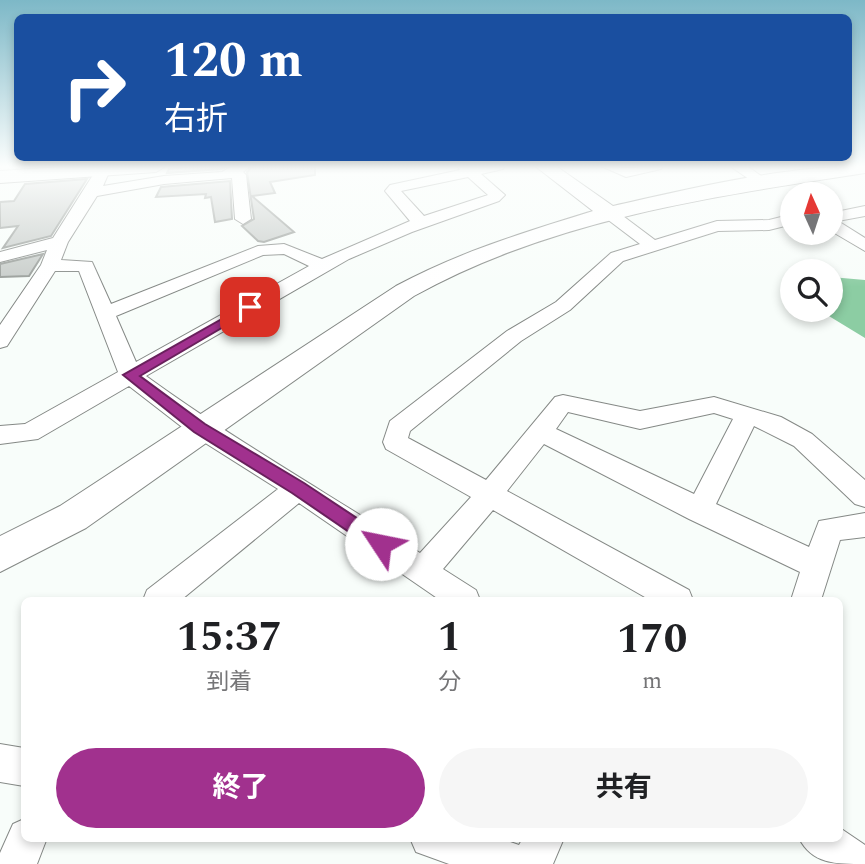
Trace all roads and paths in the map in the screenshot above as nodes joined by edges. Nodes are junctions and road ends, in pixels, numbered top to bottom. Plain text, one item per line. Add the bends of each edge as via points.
1 (83, 206) edge
2 (242, 206) edge
3 (406, 206) edge
4 (467, 206) edge
5 (600, 206) edge
6 (638, 206) edge
7 (865, 211) edge
8 (609, 213) junction
9 (844, 215) edge
10 (243, 219) dead end
11 (419, 221) junction
12 (780, 222) edge
13 (844, 232) edge
14 (59, 242) junction
15 (653, 246) junction
16 (865, 246) edge
17 (0, 257) edge
18 (50, 265) junction
19 (322, 265) junction
20 (105, 314) junction
21 (0, 341) edge
22 (130, 375) junction
23 (747, 415) junction
24 (200, 428) junction
25 (540, 432) junction
26 (0, 435) edge
27 (298, 488) junction
28 (489, 495) junction
29 (865, 496) edge
30 (699, 511) junction
31 (865, 525) edge
32 (0, 555) edge
33 (816, 565) junction
34 (422, 572) junction
35 (162, 597) edge
36 (460, 597) edge
37 (673, 597) edge
38 (807, 597) edge
39 (0, 764) edge
40 (21, 767) edge
41 (25, 842) edge
42 (443, 842) edge
43 (542, 842) edge
44 (825, 842) edge
45 (16, 864) edge
46 (515, 864) edge
47 (531, 864) edge
48 (858, 864) edge

1 - 14 street
2 - 10 street
3 - 11 street
4 - 11 street
5 - 8 street
6 - 8 street
7 - 9 street
8 - 15 street
8 - 24 street via 447,268 405,291
11 - 19 street
12 - 15 street via 717,226
13 - 16 street
14 - 17 street
14 - 18 street
15 - 28 street via 617,257 563,306 514,336 399,427 395,442
18 - 20 street via 86,266
18 - 21 street
19 - 20 street via 276,247
19 - 22 street
20 - 22 street
22 - 24 street
22 - 26 street via 29,433
23 - 25 street via 714,405 640,420 563,403
23 - 29 street via 803,440
23 - 30 street
24 - 27 street
24 - 32 street via 73,517
25 - 28 street
25 - 30 street
27 - 34 street
27 - 35 street
28 - 34 street
28 - 37 street
30 - 33 street
31 - 33 street via 829,529
33 - 38 street
34 - 36 street
39 - 40 street
41 - 45 street
42 - 46 street
43 - 47 street
44 - 48 street

